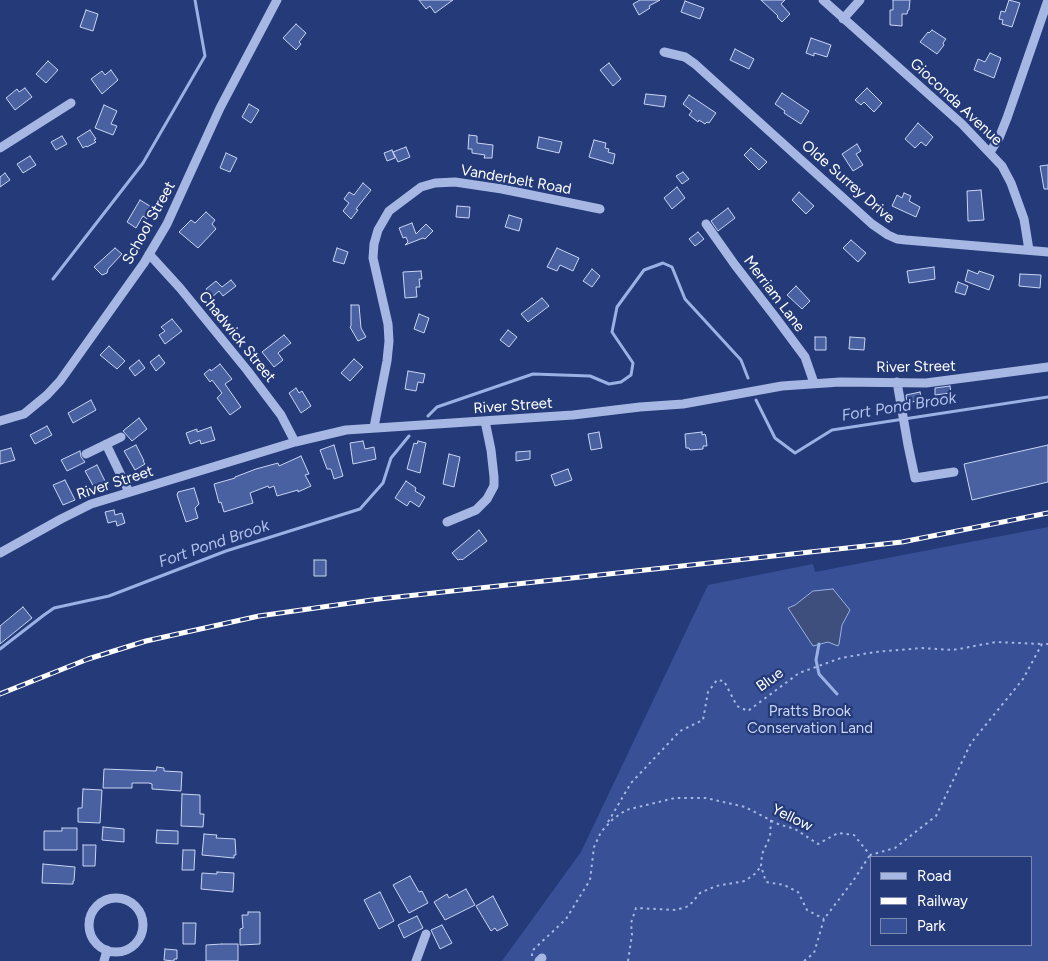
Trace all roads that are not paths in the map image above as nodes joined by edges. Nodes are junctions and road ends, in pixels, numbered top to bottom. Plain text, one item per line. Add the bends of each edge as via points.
1 (277, 0) edge
2 (823, 0) edge
3 (860, 0) edge
4 (1048, 0) edge
5 (843, 18) junction
6 (664, 52) dead end
7 (72, 103) dead end
8 (0, 148) edge
9 (990, 152) junction
10 (600, 209) dead end
11 (706, 224) dead end
12 (1029, 250) junction
13 (1048, 252) edge
14 (150, 254) junction
15 (1048, 367) edge
16 (897, 382) junction
17 (814, 383) junction
18 (0, 421) edge
19 (484, 422) junction
20 (374, 428) junction
21 (121, 436) dead end
22 (296, 442) junction
23 (106, 444) junction
24 (86, 454) dead end
25 (954, 472) dead end
26 (129, 492) junction
27 (446, 522) dead end
28 (0, 553) edge
29 (426, 934) dead end
30 (107, 950) junction
31 (104, 961) edge
32 (416, 961) edge

1 - 14 street, School Street via 220,108
2 - 5 street, Gioconda Avenue
3 - 5 street
4 - 9 street via 1007,118
5 - 9 street, Gioconda Avenue
6 - 12 street, Olde Surrey Drive via 678,54 695,64 888,235 906,240
7 - 8 street
9 - 12 street, Gioconda Avenue via 1011,183 1024,219
10 - 20 street, Vanderbelt Road via 455,182 421,187 389,211 378,230 373,258 389,341
11 - 17 street, Merriam Lane via 805,357
12 - 13 street, Olde Surrey Drive
14 - 18 street, School Street via 52,391 28,412
14 - 22 street, Chadwick Street via 247,370 281,415
15 - 16 street, River Street via 951,381
16 - 17 street, River Street
16 - 25 street via 916,478
17 - 19 street, River Street via 683,404
19 - 20 street, River Street
19 - 27 street via 491,450 494,486 476,510
20 - 22 street, River Street via 346,430
21 - 23 street
22 - 26 street, River Street
23 - 24 street
23 - 26 street
26 - 28 street, River Street via 84,507
29 - 32 street
30 - 30 street via 125,950 142,934 140,912 123,899 112,898 102,902 94,909 90,920 94,940
30 - 31 street

